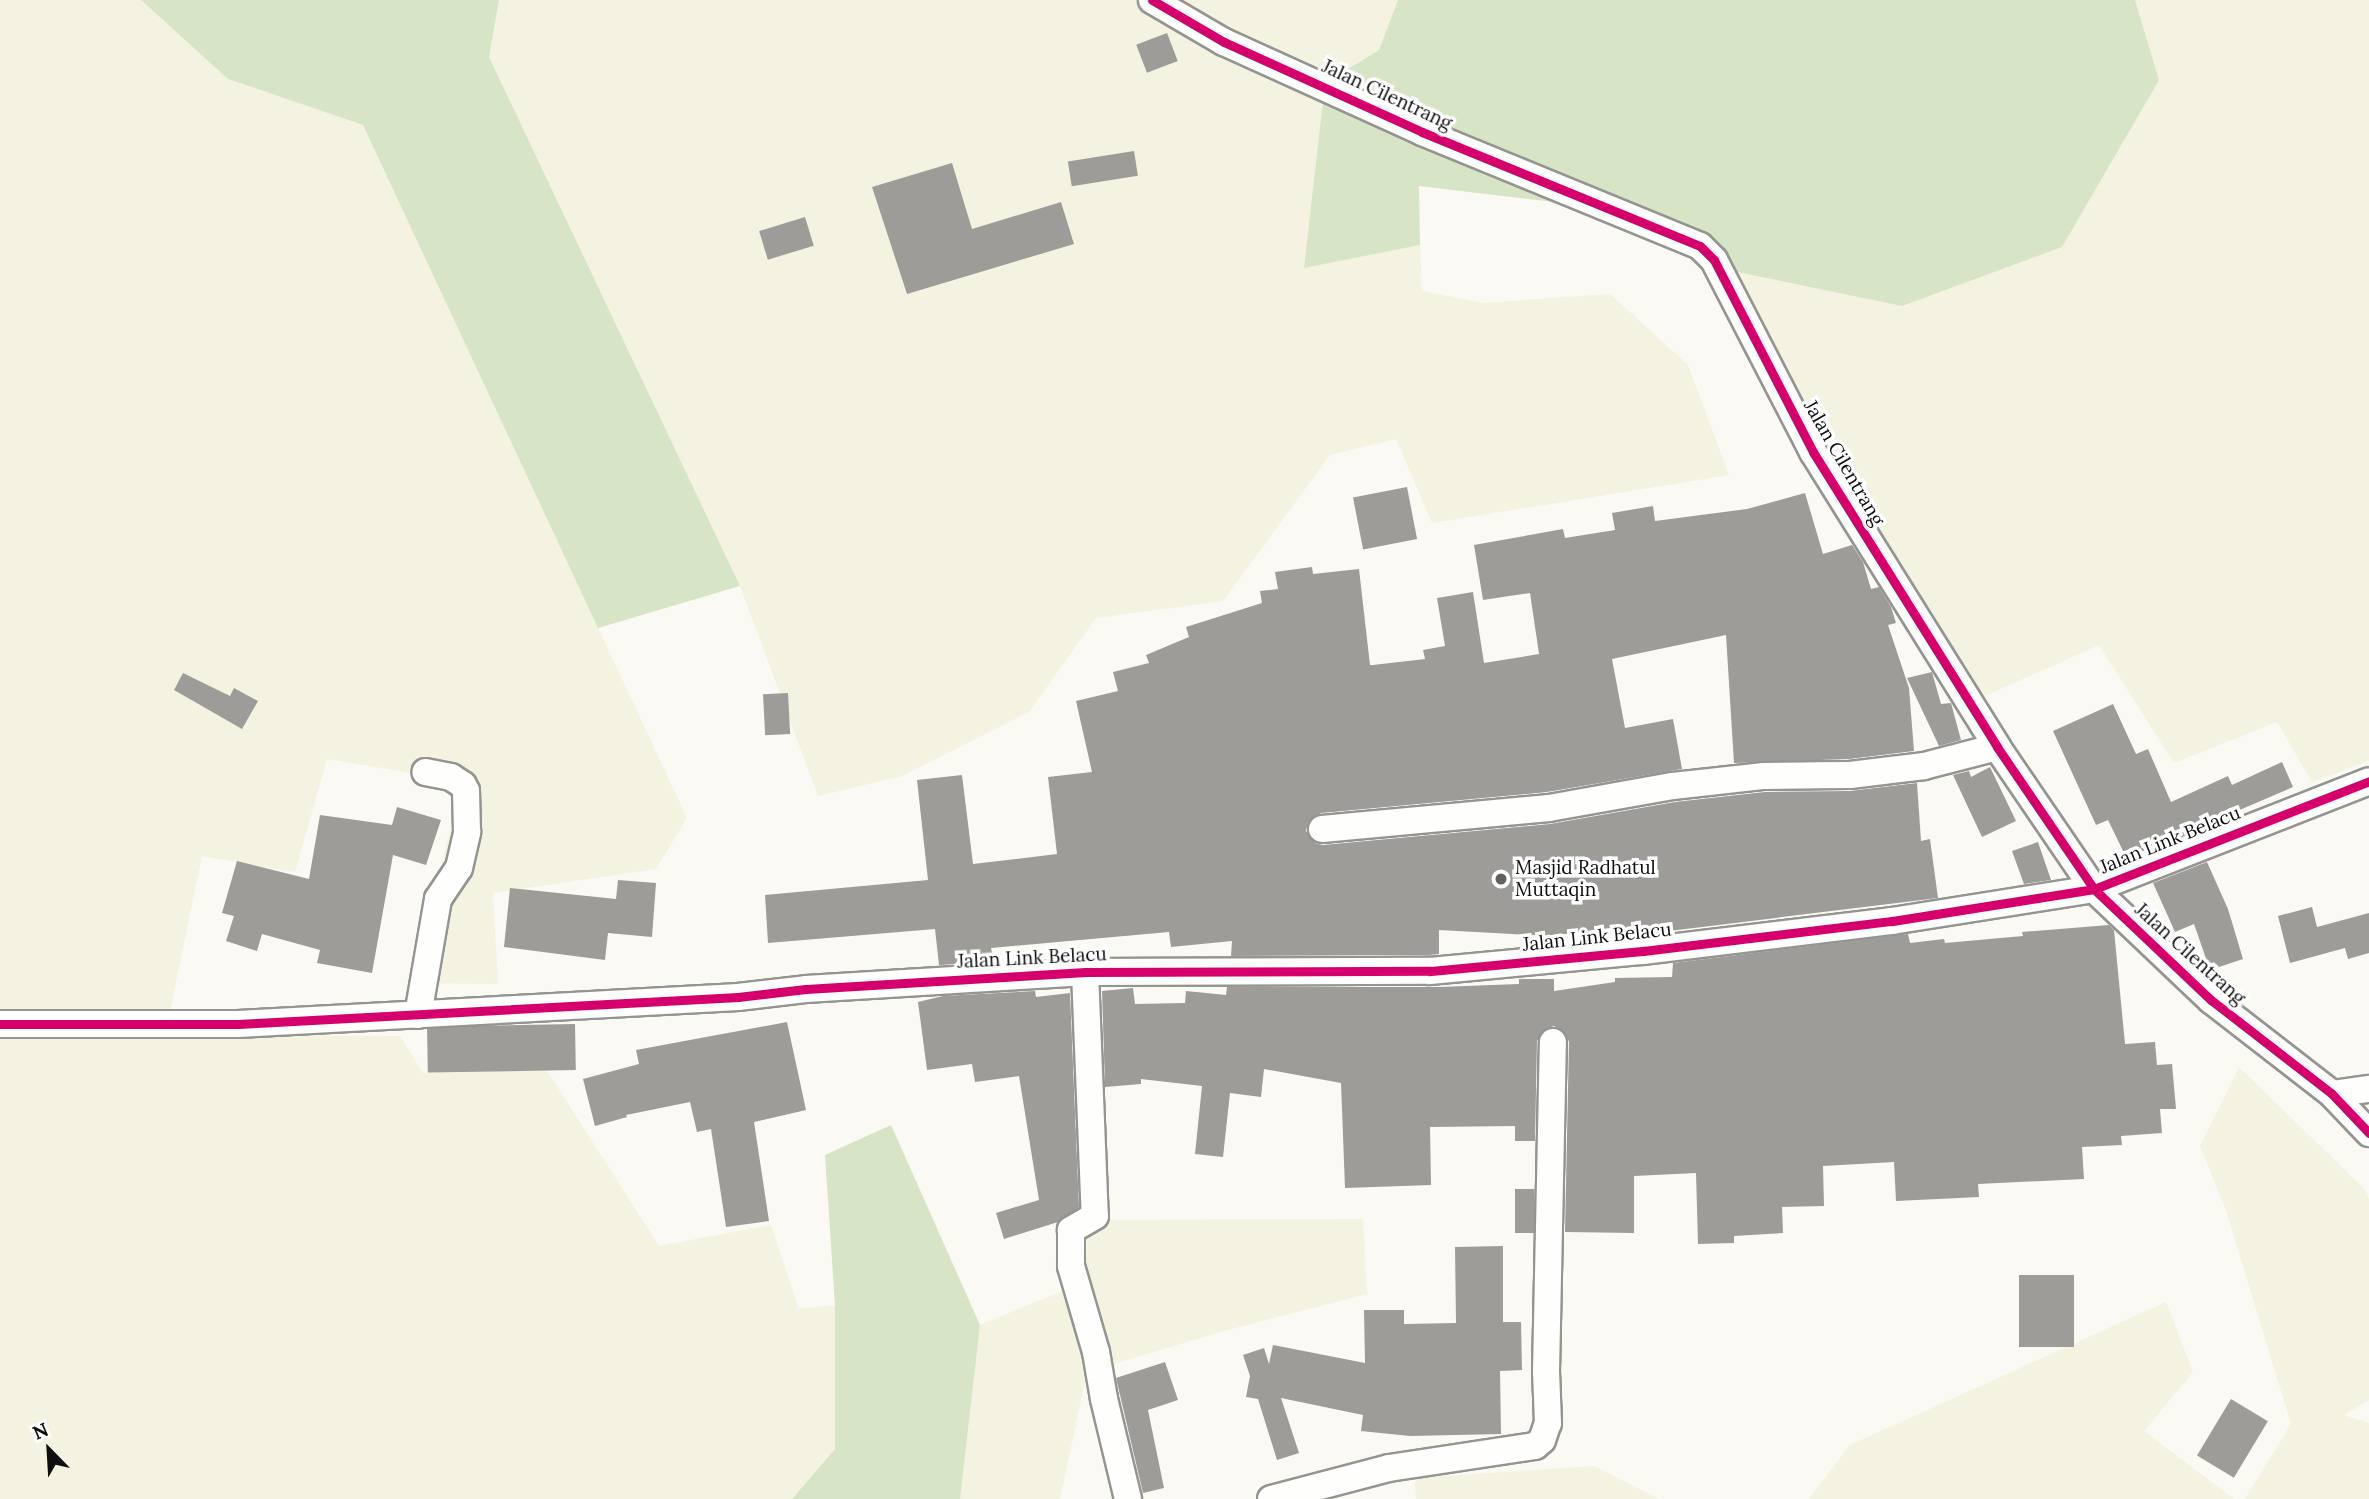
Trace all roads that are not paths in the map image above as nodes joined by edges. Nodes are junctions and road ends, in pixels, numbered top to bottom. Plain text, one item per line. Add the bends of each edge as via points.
1 (1152, 0) edge
2 (1997, 747) junction
3 (425, 772) dead end
4 (2369, 780) edge
5 (1322, 829) dead end
6 (2094, 889) junction
7 (1085, 972) junction
8 (418, 1015) junction
9 (0, 1024) edge
10 (1553, 1042) dead end
11 (2369, 1089) edge
12 (2332, 1094) junction
13 (2369, 1133) edge
14 (1128, 1499) edge
15 (1271, 1499) edge

1 - 2 street, Jalan Cilentrang via 1224,42 1422,132 1700,246 1714,260 1813,452
2 - 5 street via 1924,766 1850,775 1764,776 1673,786 1549,808
2 - 6 street, Jalan Cilentrang
3 - 8 street via 451,777 463,785 467,832 459,868 438,899
4 - 6 street, Jalan Link Belacu
6 - 7 street, Jalan Link Belacu via 1892,921 1430,971
6 - 12 street, Jalan Cilentrang via 2211,1000
7 - 8 street, Jalan Link Belacu via 806,989 738,998
7 - 14 street via 1095,1216 1071,1230 1071,1266 1096,1352
8 - 9 street, Jalan Link Belacu via 238,1024
10 - 15 street via 1548,1423 1542,1440 1535,1446 1389,1468
11 - 12 street
12 - 13 street, Jalan Cilentrang

